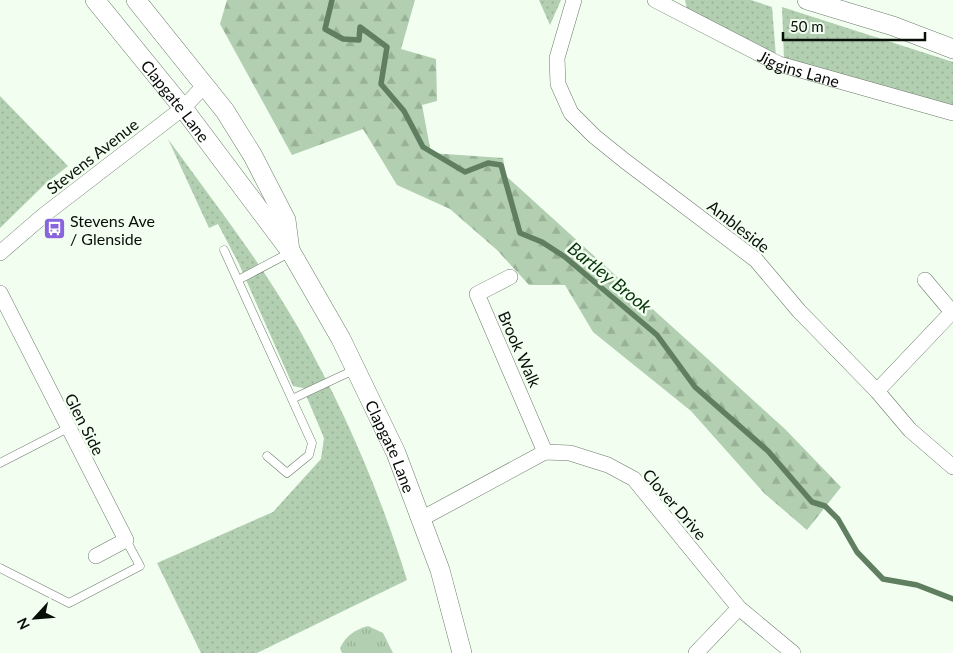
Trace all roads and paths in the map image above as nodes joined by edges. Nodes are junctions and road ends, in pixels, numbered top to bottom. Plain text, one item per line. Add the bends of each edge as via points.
1 (95, 0) edge
2 (136, 0) edge
3 (574, 0) edge
4 (654, 0) edge
5 (807, 0) edge
6 (672, 4) edge
7 (953, 49) edge
8 (204, 86) junction
9 (183, 108) junction
10 (953, 113) edge
11 (224, 250) dead end
12 (0, 252) edge
13 (290, 252) junction
14 (510, 277) dead end
15 (238, 280) junction
16 (925, 280) dead end
17 (0, 293) edge
18 (953, 311) edge
19 (356, 369) junction
20 (877, 391) junction
21 (292, 399) junction
22 (68, 428) junction
23 (546, 452) junction
24 (267, 456) dead end
25 (0, 463) edge
26 (953, 467) edge
27 (421, 519) junction
28 (126, 540) junction
29 (96, 556) dead end
30 (0, 568) edge
31 (739, 608) junction
32 (462, 653) edge
33 (696, 653) edge
34 (793, 653) edge

1 - 9 street, Clapgate Lane
2 - 8 street, Clapgate Lane
3 - 20 street, Ambleside via 557,58 558,84 571,113 624,161 756,260 799,311
4 - 6 street, Jiggins Lane
5 - 7 street via 893,26
6 - 10 street, Jiggins Lane via 779,64
8 - 9 street, Stevens Avenue
8 - 13 street, Clapgate Lane via 225,111 286,220
9 - 12 street, Stevens Avenue
9 - 13 street, Clapgate Lane
11 - 15 lane
13 - 15 lane
13 - 19 street, Clapgate Lane
14 - 23 street, Brook Walk via 476,294
15 - 21 lane
16 - 18 street
17 - 22 street, Glen Side
18 - 20 street
19 - 21 lane
19 - 27 street, Clapgate Lane via 396,454
20 - 26 street, Ambleside via 910,430
21 - 24 lane via 312,444 309,456 287,473
22 - 25 lane
22 - 28 street, Glen Side
23 - 27 street
23 - 31 street, Clover Drive via 570,453 608,465 634,479
27 - 32 street, Clapgate Lane via 440,570
28 - 29 street
28 - 30 lane via 140,566 68,603
31 - 33 street
31 - 34 street, Clover Drive

